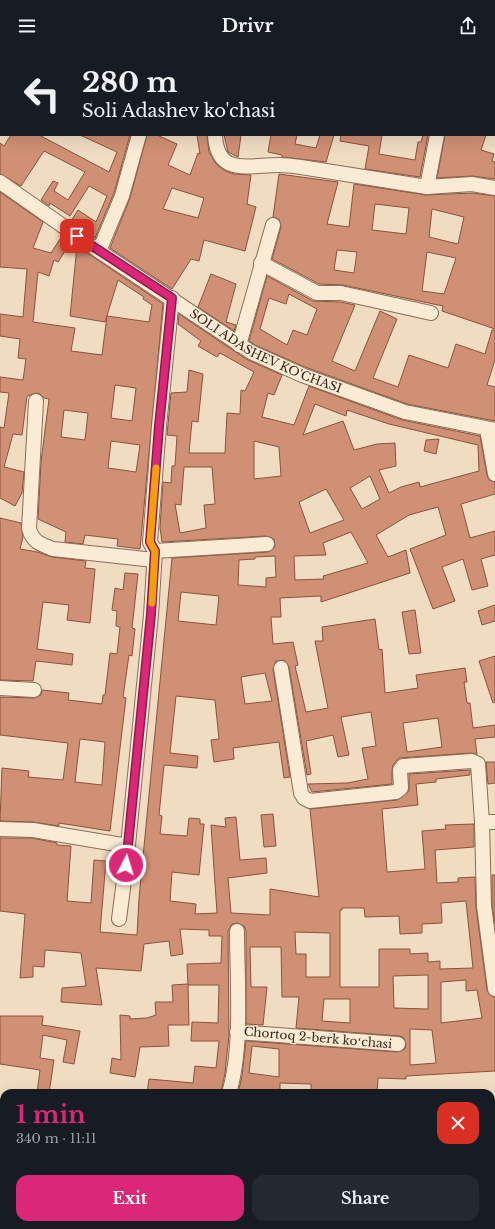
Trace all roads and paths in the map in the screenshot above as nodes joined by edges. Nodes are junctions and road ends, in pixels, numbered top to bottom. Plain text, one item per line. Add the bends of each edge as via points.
1 (139, 136) edge
2 (215, 136) edge
3 (437, 136) edge
4 (0, 182) edge
5 (428, 187) junction
6 (495, 188) edge
7 (273, 225) dead end
8 (98, 251) junction
9 (261, 263) junction
10 (172, 298) junction
11 (431, 313) dead end
12 (239, 345) junction
13 (36, 401) dead end
14 (491, 430) edge
15 (495, 474) edge
16 (267, 544) dead end
17 (154, 555) junction
18 (281, 668) dead end
19 (0, 688) edge
20 (34, 690) dead end
21 (489, 822) edge
22 (0, 829) edge
23 (128, 846) junction
24 (119, 920) dead end
25 (237, 932) dead end
26 (495, 989) edge
27 (237, 1032) junction
28 (398, 1044) dead end
29 (230, 1089) edge

1 - 8 street via 122,196
2 - 5 street via 217,153 233,165 294,166
3 - 5 street
4 - 8 street, SOLI ADASHEV KO'CHASI
5 - 6 street via 468,184
7 - 9 street
8 - 10 street, SOLI ADASHEV KO'CHASI
9 - 11 street via 317,293 341,293
9 - 12 street
10 - 12 street, SOLI ADASHEV KO'CHASI
10 - 17 street via 150,542
12 - 14 street, SOLI ADASHEV KO'CHASI via 302,375 405,412
13 - 17 street via 29,529 33,540 53,549
14 - 15 street
16 - 17 street
17 - 23 street via 151,614
18 - 21 street via 301,793 304,798 310,801 396,792 401,788 400,770 403,766 472,761 478,764
19 - 20 street
21 - 26 street via 484,906
22 - 23 street via 33,830
23 - 24 street
25 - 27 street, Chortoq 2-berk koʻchasi
27 - 28 street, Chortoq 2-berk koʻchasi
27 - 29 street, Chortoq 2-berk koʻchasi

